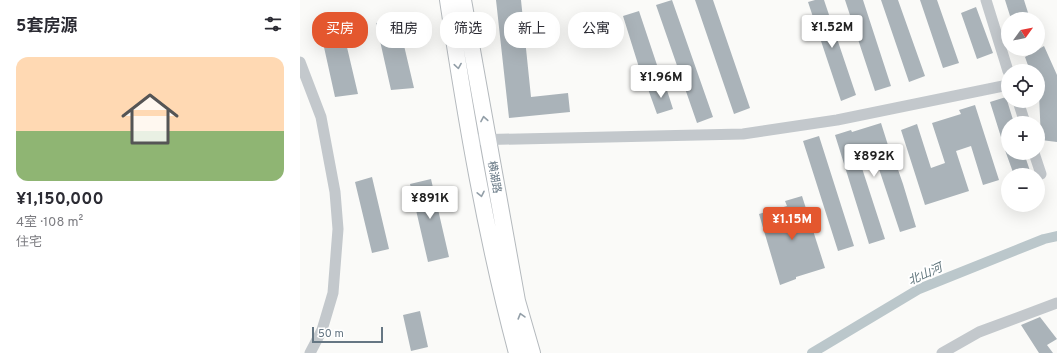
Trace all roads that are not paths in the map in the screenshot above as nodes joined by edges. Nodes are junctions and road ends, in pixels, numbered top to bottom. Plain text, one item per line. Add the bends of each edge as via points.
1 (448, 0) edge
2 (463, 0) edge
3 (986, 0) edge
4 (300, 62) edge
5 (1006, 64) edge
6 (1001, 86) edge
7 (470, 140) junction
8 (488, 140) junction
9 (1057, 303) edge
10 (310, 353) edge
11 (517, 353) edge
12 (532, 353) edge
13 (942, 353) edge

1 -> 7 highway, 横湖路
8 -> 2 highway, 横湖路
3 - 5 street
4 - 10 street via 321,117 335,192 338,229 333,293 322,330
6 - 8 street via 837,120 743,134
7 - 8 street
7 -> 11 highway, 横湖路
12 -> 8 highway, 横湖路 via 517,301
9 - 13 street via 979,332

